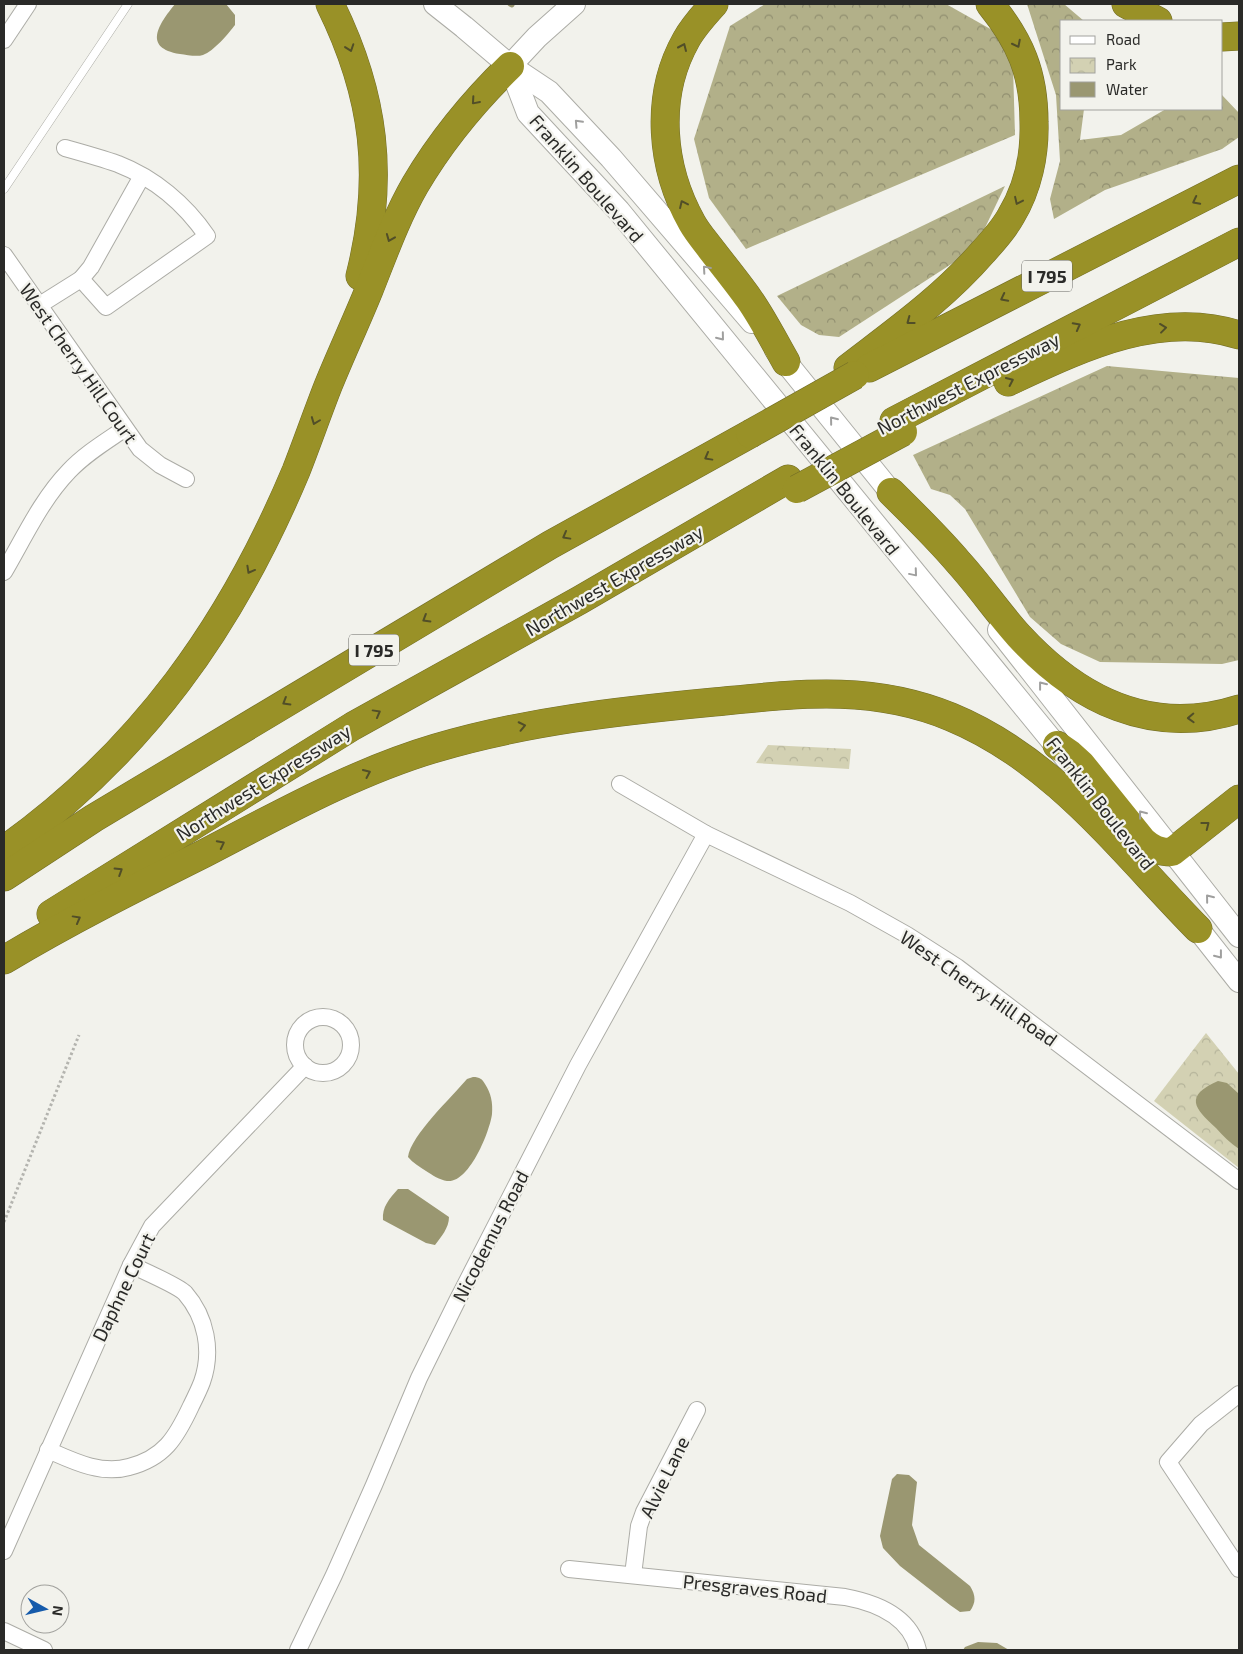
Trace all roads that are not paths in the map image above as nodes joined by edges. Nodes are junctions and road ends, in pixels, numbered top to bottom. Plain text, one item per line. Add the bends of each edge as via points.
1 (28, 4) edge
2 (128, 4) edge
3 (330, 4) edge
4 (435, 4) edge
5 (574, 4) edge
6 (714, 4) edge
7 (990, 4) edge
8 (1126, 4) edge
9 (1156, 20) edge
10 (1223, 36) edge
11 (1239, 36) edge
12 (4, 40) edge
13 (510, 66) junction
14 (65, 148) dead end
15 (142, 176) junction
16 (1239, 178) edge
17 (4, 189) edge
18 (1239, 242) edge
19 (4, 256) edge
20 (81, 279) junction
21 (38, 306) junction
22 (1239, 335) edge
23 (786, 362) junction
24 (851, 372) junction
25 (328, 386) junction
26 (898, 426) junction
27 (124, 429) junction
28 (186, 479) dead end
29 (891, 492) junction
30 (4, 572) edge
31 (1239, 710) edge
32 (1057, 745) junction
33 (620, 784) dead end
34 (1239, 799) edge
35 (706, 834) junction
36 (4, 850) edge
37 (1172, 852) junction
38 (4, 877) edge
39 (1198, 929) junction
40 (1239, 936) edge
41 (4, 944) edge
42 (4, 960) edge
43 (1239, 982) edge
44 (305, 1066) dead end
45 (1239, 1181) edge
46 (131, 1265) junction
47 (1239, 1394) edge
48 (697, 1410) dead end
49 (48, 1450) junction
50 (4, 1551) edge
51 (569, 1569) dead end
52 (1239, 1570) edge
53 (634, 1575) junction
54 (4, 1631) edge
55 (44, 1650) edge
56 (298, 1650) edge
57 (918, 1650) edge

1 - 12 street
2 - 17 lane
3 -> 25 highway via 360,76 373,148 374,184 366,253
4 - 13 main road
5 - 13 main road
23 -> 6 highway via 750,301 693,224 671,173 665,121 674,67 686,40
7 -> 24 highway via 1007,24 1030,76 1034,102 1032,153 1021,196 1011,217 967,270
8 - 9 highway
10 - 11 highway
23 -> 13 main road, Franklin Boulevard via 612,158 549,92
13 -> 25 highway via 460,119 415,186
13 -> 32 main road, Franklin Boulevard via 528,113 619,211
14 - 15 street via 118,164
15 - 20 street via 104,248
15 - 20 street via 182,205 207,236 106,308
16 -> 24 highway, I 795
26 -> 18 highway, Northwest Expressway
19 - 21 street, West Cherry Hill Court
20 - 21 street
21 - 27 street, West Cherry Hill Court
26 -> 22 highway via 1062,357 1143,330 1206,327
29 -> 23 main road, Franklin Boulevard
24 -> 38 highway, I 795, bridge via 796,408 542,550 94,818
25 -> 36 highway via 258,555 202,650 172,691 109,762 36,827
41 -> 26 highway, Northwest Expressway via 353,726
27 - 28 street, West Cherry Hill Court via 140,449
27 - 30 street via 88,453 69,471 49,495
31 -> 29 highway via 1214,716 1166,718 1133,712 1079,689 1052,669 1019,636 959,562
37 -> 29 main road, Franklin Boulevard
32 - 37 highway via 1081,764 1143,841 1152,849
32 - 39 main road, Franklin Boulevard
33 - 35 street, West Cherry Hill Road
37 -> 34 highway
35 - 45 street, West Cherry Hill Road via 850,903 940,956
35 - 56 street, Nicodemus Road via 578,1065 453,1309
40 -> 37 main road, Franklin Boulevard
42 -> 39 highway via 300,803 375,769 434,749 534,724 801,693 897,700 950,716 1004,745 1082,806
39 -> 43 main road, Franklin Boulevard
44 - 46 street, Daphne Court via 152,1226
46 - 49 street, Daphne Court
46 - 49 street via 183,1291 196,1308 205,1327 207,1354 203,1381 180,1431 152,1458 127,1468 100,1468 79,1464
47 - 52 street via 1201,1424 1168,1462
48 - 53 street, Alvie Lane via 644,1512 639,1526
49 - 50 street, Daphne Court
51 - 53 street, Presgraves Road
53 - 57 street, Presgraves Road via 867,1602 898,1618 910,1631
54 - 55 street

